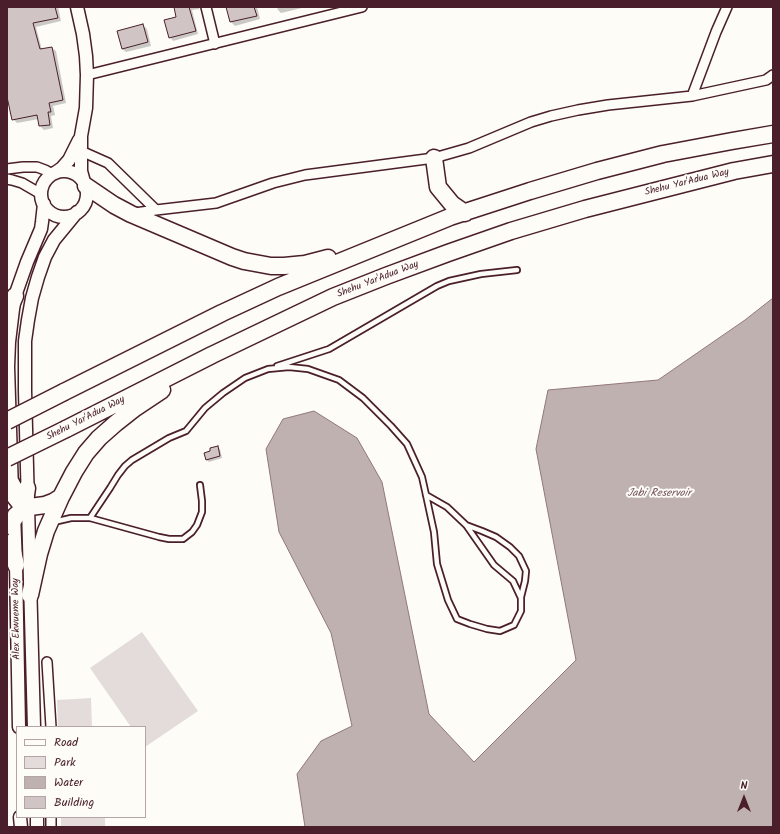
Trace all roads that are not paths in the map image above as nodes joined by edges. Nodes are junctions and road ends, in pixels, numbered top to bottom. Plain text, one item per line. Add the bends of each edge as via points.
1 (77, 7) edge
2 (206, 7) edge
3 (362, 7) edge
4 (727, 7) edge
5 (215, 44) junction
6 (87, 75) junction
7 (773, 75) edge
8 (692, 96) junction
9 (773, 134) edge
10 (81, 136) junction
11 (81, 151) junction
12 (434, 158) junction
13 (773, 164) edge
14 (7, 169) edge
15 (54, 173) junction
16 (7, 179) edge
17 (85, 184) junction
18 (42, 199) junction
19 (156, 210) junction
20 (77, 212) junction
21 (465, 213) junction
22 (131, 214) junction
23 (391, 241) junction
24 (517, 270) dead end
25 (15, 296) junction
26 (7, 314) edge
27 (212, 355) junction
28 (268, 369) junction
29 (7, 421) edge
30 (7, 458) edge
31 (12, 484) junction
32 (200, 485) dead end
33 (27, 488) joint
34 (426, 495) junction
35 (61, 497) junction
36 (26, 505) junction
37 (51, 518) junction
38 (90, 518) junction
39 (11, 523) edge
40 (466, 525) junction
41 (7, 544) edge
42 (16, 565) junction
43 (30, 595) junction
44 (521, 597) junction
45 (47, 662) dead end
46 (19, 726) edge
47 (34, 726) edge
48 (51, 726) edge

1 - 6 street via 84,34
2 - 5 street
3 - 5 street
4 - 8 street
5 - 6 street
6 - 10 street via 86,108
7 - 8 street via 766,80
8 - 12 street via 608,105 551,116 469,148
9 - 21 highway via 663,154 619,165
10 - 11 street
10 - 15 street via 69,160
11 - 17 street
11 - 19 street via 108,163
12 - 19 street via 305,175 216,203
12 - 21 highway via 438,187 452,204
13 - 27 highway, Shehu Yar'Adua Way via 585,208 448,253 334,297
14 - 15 street via 38,168
15 - 17 street via 69,171 76,174
15 - 18 street via 42,186
16 - 18 street via 22,183
17 - 20 street via 86,200
17 - 22 highway
18 - 20 street via 48,210 55,215 70,216
18 - 25 street, Alex Ekwueme Way via 41,229
19 - 22 street
20 - 33 street via 54,240 45,257 29,313 25,341
21 - 23 highway
22 - 23 highway via 232,257 271,266 305,264
23 - 29 highway, bridge via 222,313
24 - 28 lane via 449,281 329,349
25 - 26 highway
25 - 31 street, Alex Ekwueme Way via 8,367
27 - 30 highway, Shehu Yar'Adua Way, bridge
27 - 35 highway via 135,408 99,438 86,453
28 - 34 lane via 308,369 339,380 363,398 407,444 422,477
28 - 38 lane via 245,378 223,393 205,408 186,431 132,460 118,475
31 - 36 highway via 15,497
31 - 39 street, Alex Ekwueme Way
32 - 38 lane via 202,512 192,532 183,538 159,537
33 - 36 highway
34 - 40 lane via 447,507
34 - 44 lane via 438,564 448,600 457,619 500,631 514,625 521,610
35 - 36 highway via 37,507
35 - 37 highway
36 - 39 highway
36 - 43 street, Alex Ekwueme Way
37 - 38 lane via 58,521
37 - 43 highway via 38,554
39 - 42 street, Alex Ekwueme Way
40 - 44 lane via 494,566 513,581
40 - 44 lane via 496,537 519,556 526,571
41 - 42 highway via 13,551
42 - 46 street, Alex Ekwueme Way
43 - 47 street, Alex Ekwueme Way
45 - 48 street

